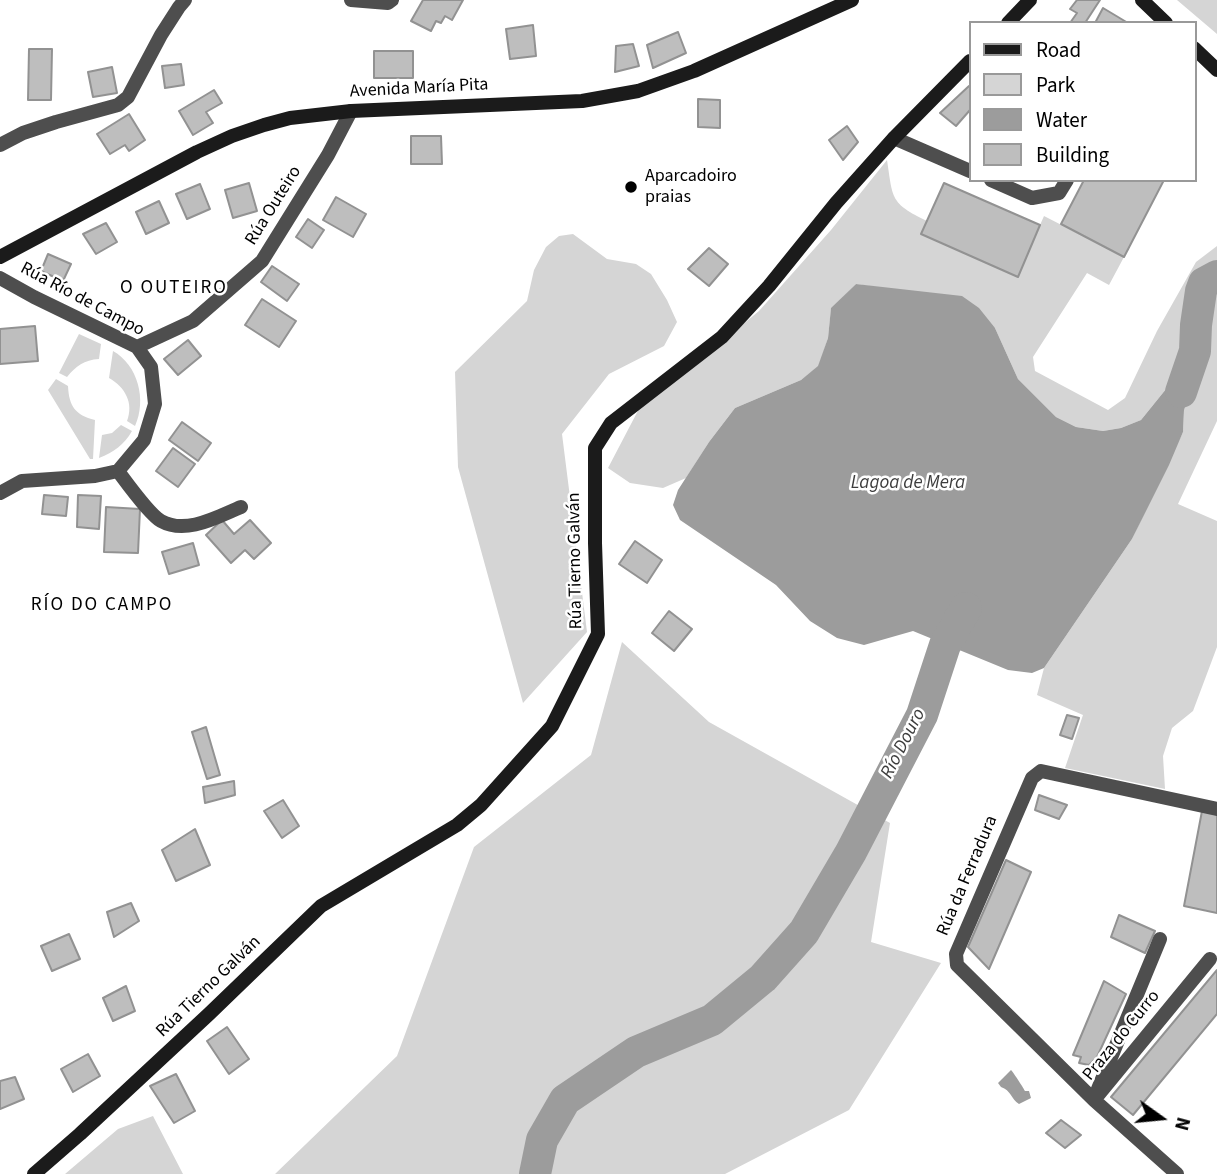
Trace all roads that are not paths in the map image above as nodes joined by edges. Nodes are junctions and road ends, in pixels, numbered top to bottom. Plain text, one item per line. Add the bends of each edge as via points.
1 (185, 0) edge
2 (351, 0) edge
3 (392, 0) edge
4 (852, 0) edge
5 (1030, 0) edge
6 (1142, 0) edge
7 (1010, 21) edge
8 (1162, 21) edge
9 (1196, 50) edge
10 (968, 63) edge
11 (1217, 70) edge
12 (351, 111) junction
13 (894, 138) junction
14 (0, 145) edge
15 (968, 170) edge
16 (996, 182) edge
17 (1066, 182) edge
18 (0, 257) edge
19 (0, 278) edge
20 (137, 347) junction
21 (118, 471) junction
22 (0, 493) edge
23 (241, 508) dead end
24 (1217, 809) edge
25 (1160, 939) dead end
26 (1210, 959) dead end
27 (1094, 1100) junction
28 (34, 1174) edge
29 (1177, 1174) edge

1 - 14 street via 128,97 118,105 23,133
2 - 3 street
4 - 12 street, Avenida María Pita via 694,71 638,91 582,101
5 - 7 street
6 - 8 street
9 - 11 street
10 - 13 street, Rúa Tierno Galván
12 - 18 street, Avenida María Pita via 290,118 232,136
12 - 20 street, Rúa Outeiro via 262,261 193,321
13 - 15 street
13 - 28 street, Rúa Tierno Galván via 723,337 611,423 595,448 598,634 552,726 457,825 321,906
16 - 17 street via 1032,198 1059,193
19 - 20 street, Rúa Río de Campo
20 - 21 street, Rúa Río de Campo via 150,367 155,404 144,440
21 - 22 street via 22,481
21 - 23 street via 160,520 176,526 201,524
24 - 27 street, Rúa da Ferradura via 1041,771 1032,778 956,954 957,965
25 - 27 street, Praza do Curro
26 - 27 street, Praza do Curro
27 - 29 street, Rúa da Ferradura

